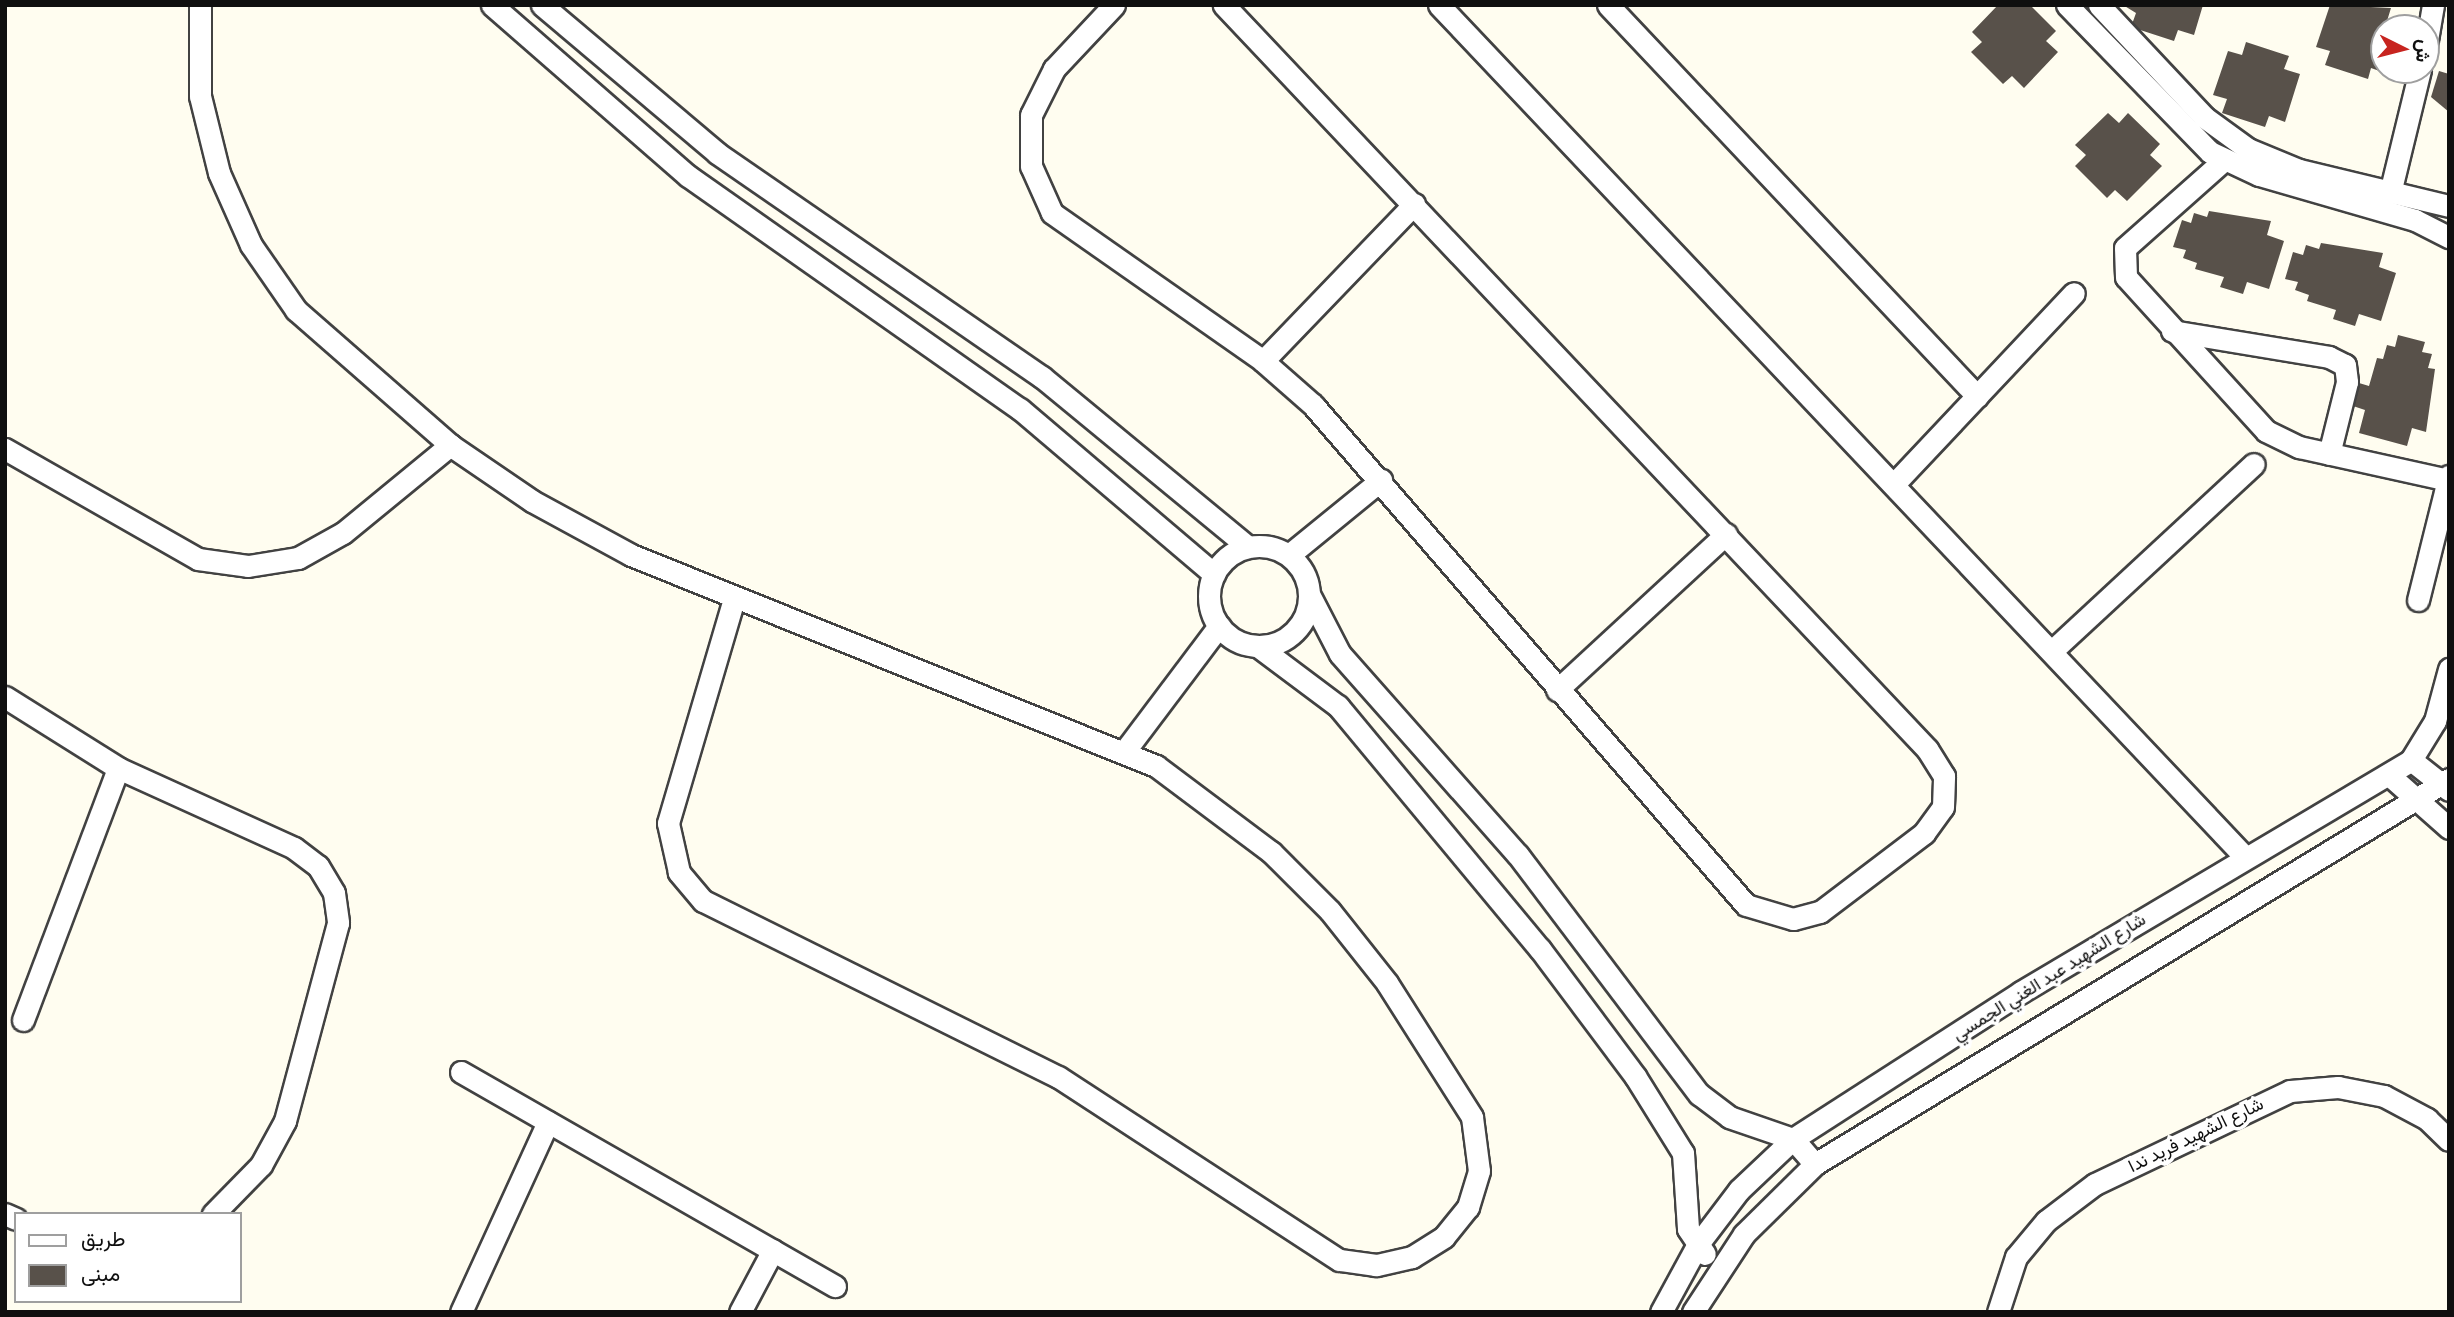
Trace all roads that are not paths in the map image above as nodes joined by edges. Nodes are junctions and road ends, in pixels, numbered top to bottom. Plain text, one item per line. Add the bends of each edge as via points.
1 (200, 5) edge
2 (492, 5) edge
3 (542, 5) edge
4 (1114, 5) edge
5 (1224, 5) edge
6 (1438, 5) edge
7 (1608, 5) edge
8 (2067, 5) edge
9 (2099, 5) edge
10 (2417, 84) edge
11 (2224, 160) junction
12 (2390, 193) junction
13 (1414, 204) junction
14 (2449, 206) edge
15 (2449, 237) edge
16 (2074, 293) dead end
17 (2172, 331) junction
18 (1262, 361) junction
19 (1977, 396) junction
20 (450, 445) junction
21 (5, 449) edge
22 (2329, 454) junction
23 (2254, 464) dead end
24 (2448, 478) edge
25 (1381, 480) junction
26 (1894, 484) junction
27 (1727, 534) junction
28 (1248, 547) junction
29 (1289, 555) junction
30 (1214, 574) junction
31 (1310, 596) junction
32 (734, 599) junction
33 (2417, 600) dead end
34 (1219, 626) junction
35 (1259, 647) junction
36 (2054, 649) junction
37 (2449, 669) edge
38 (1557, 690) junction
39 (5, 697) edge
40 (1124, 752) junction
41 (2410, 761) junction
42 (118, 768) junction
43 (2389, 775) junction
44 (2447, 785) edge
45 (2423, 799) junction
46 (2449, 828) edge
47 (2245, 857) junction
48 (23, 1020) dead end
49 (461, 1072) dead end
50 (548, 1122) junction
51 (1793, 1139) junction
52 (2449, 1140) edge
53 (1815, 1164) junction
54 (215, 1212) edge
55 (1698, 1244) junction
56 (773, 1250) junction
57 (1716, 1272) junction
58 (835, 1286) dead end
59 (461, 1312) edge
60 (740, 1312) edge
61 (1661, 1312) edge
62 (1693, 1312) edge
63 (1998, 1312) edge

1 - 20 street via 200,96 219,173 251,245 296,310
2 - 30 street via 688,176 1020,409
3 - 28 street via 717,153 1042,377
4 - 18 street via 1054,69 1031,115 1031,166 1052,213 1091,246
5 - 13 street
6 - 26 street
7 - 19 street
8 - 11 street via 2186,131
9 - 12 street via 2225,134 2273,161
10 - 12 street
11 - 15 street via 2415,220
11 - 17 street via 2126,248 2126,277
12 - 14 street
13 - 18 street
13 - 27 street
16 - 19 street
17 - 22 street via 2266,432
17 - 22 street via 2329,357 2345,365 2347,382
18 - 25 street via 1313,405
19 - 26 street
20 - 21 street via 342,533 298,558 248,566 198,559
20 - 32 street via 609,543
22 - 24 street
23 - 36 street
24 - 33 street
25 - 29 street
25 - 38 street
26 - 36 street
27 - 38 street
27 - 38 street via 1927,749 1944,776 1943,797 1924,833 1820,912 1793,919 1765,915 1746,905
28 - 29 street
28 - 30 street
29 - 31 street
30 - 34 street via 1209,601
31 - 35 street via 1295,632
31 - 51 street via 1340,654 1518,855 1699,1094 1729,1117
32 - 40 street
32 - 40 street via 668,823 679,872 703,901 1058,1077 1339,1260 1376,1265 1412,1257 1444,1237 1468,1207 1479,1171 1472,1117 1387,983 1330,911 1203,797
34 - 35 street via 1230,638
34 - 40 street
35 - 55 street via 1338,706 1532,939 1635,1076 1683,1153 1685,1212
36 - 47 street
37 - 41 street, شارع الشهيد عبد الغني الجمسي via 2435,721
39 - 42 street
41 - 43 street, شارع الشهيد عبد الغني الجمسي
41 - 44 street
42 - 48 street
42 - 54 street via 294,848 318,866 334,893 338,923 285,1121 261,1165
43 - 45 street
43 - 47 street, شارع الشهيد عبد الغني الجمسي
44 - 45 street, شارع الشهيد عبد الغني الجمسي
45 - 46 street
45 - 53 street, شارع الشهيد عبد الغني الجمسي via 2027,1030
47 - 51 street, شارع الشهيد عبد الغني الجمسي
49 - 50 street
50 - 56 street
50 - 59 street
51 - 53 street
51 - 55 street, شارع الشهيد عبد الغني الجمسي via 1739,1190
52 - 63 street, شارع الشهيد فريد ندا via 2427,1119 2384,1096 2338,1087 2290,1091 2095,1184 2046,1221 2016,1257
53 - 57 street, شارع الشهيد عبد الغني الجمسي via 1775,1199
55 - 57 street
55 - 61 street, شارع الشهيد عبد الغني الجمسي
56 - 58 street
56 - 60 street
57 - 62 street, شارع الشهيد عبد الغني الجمسي

